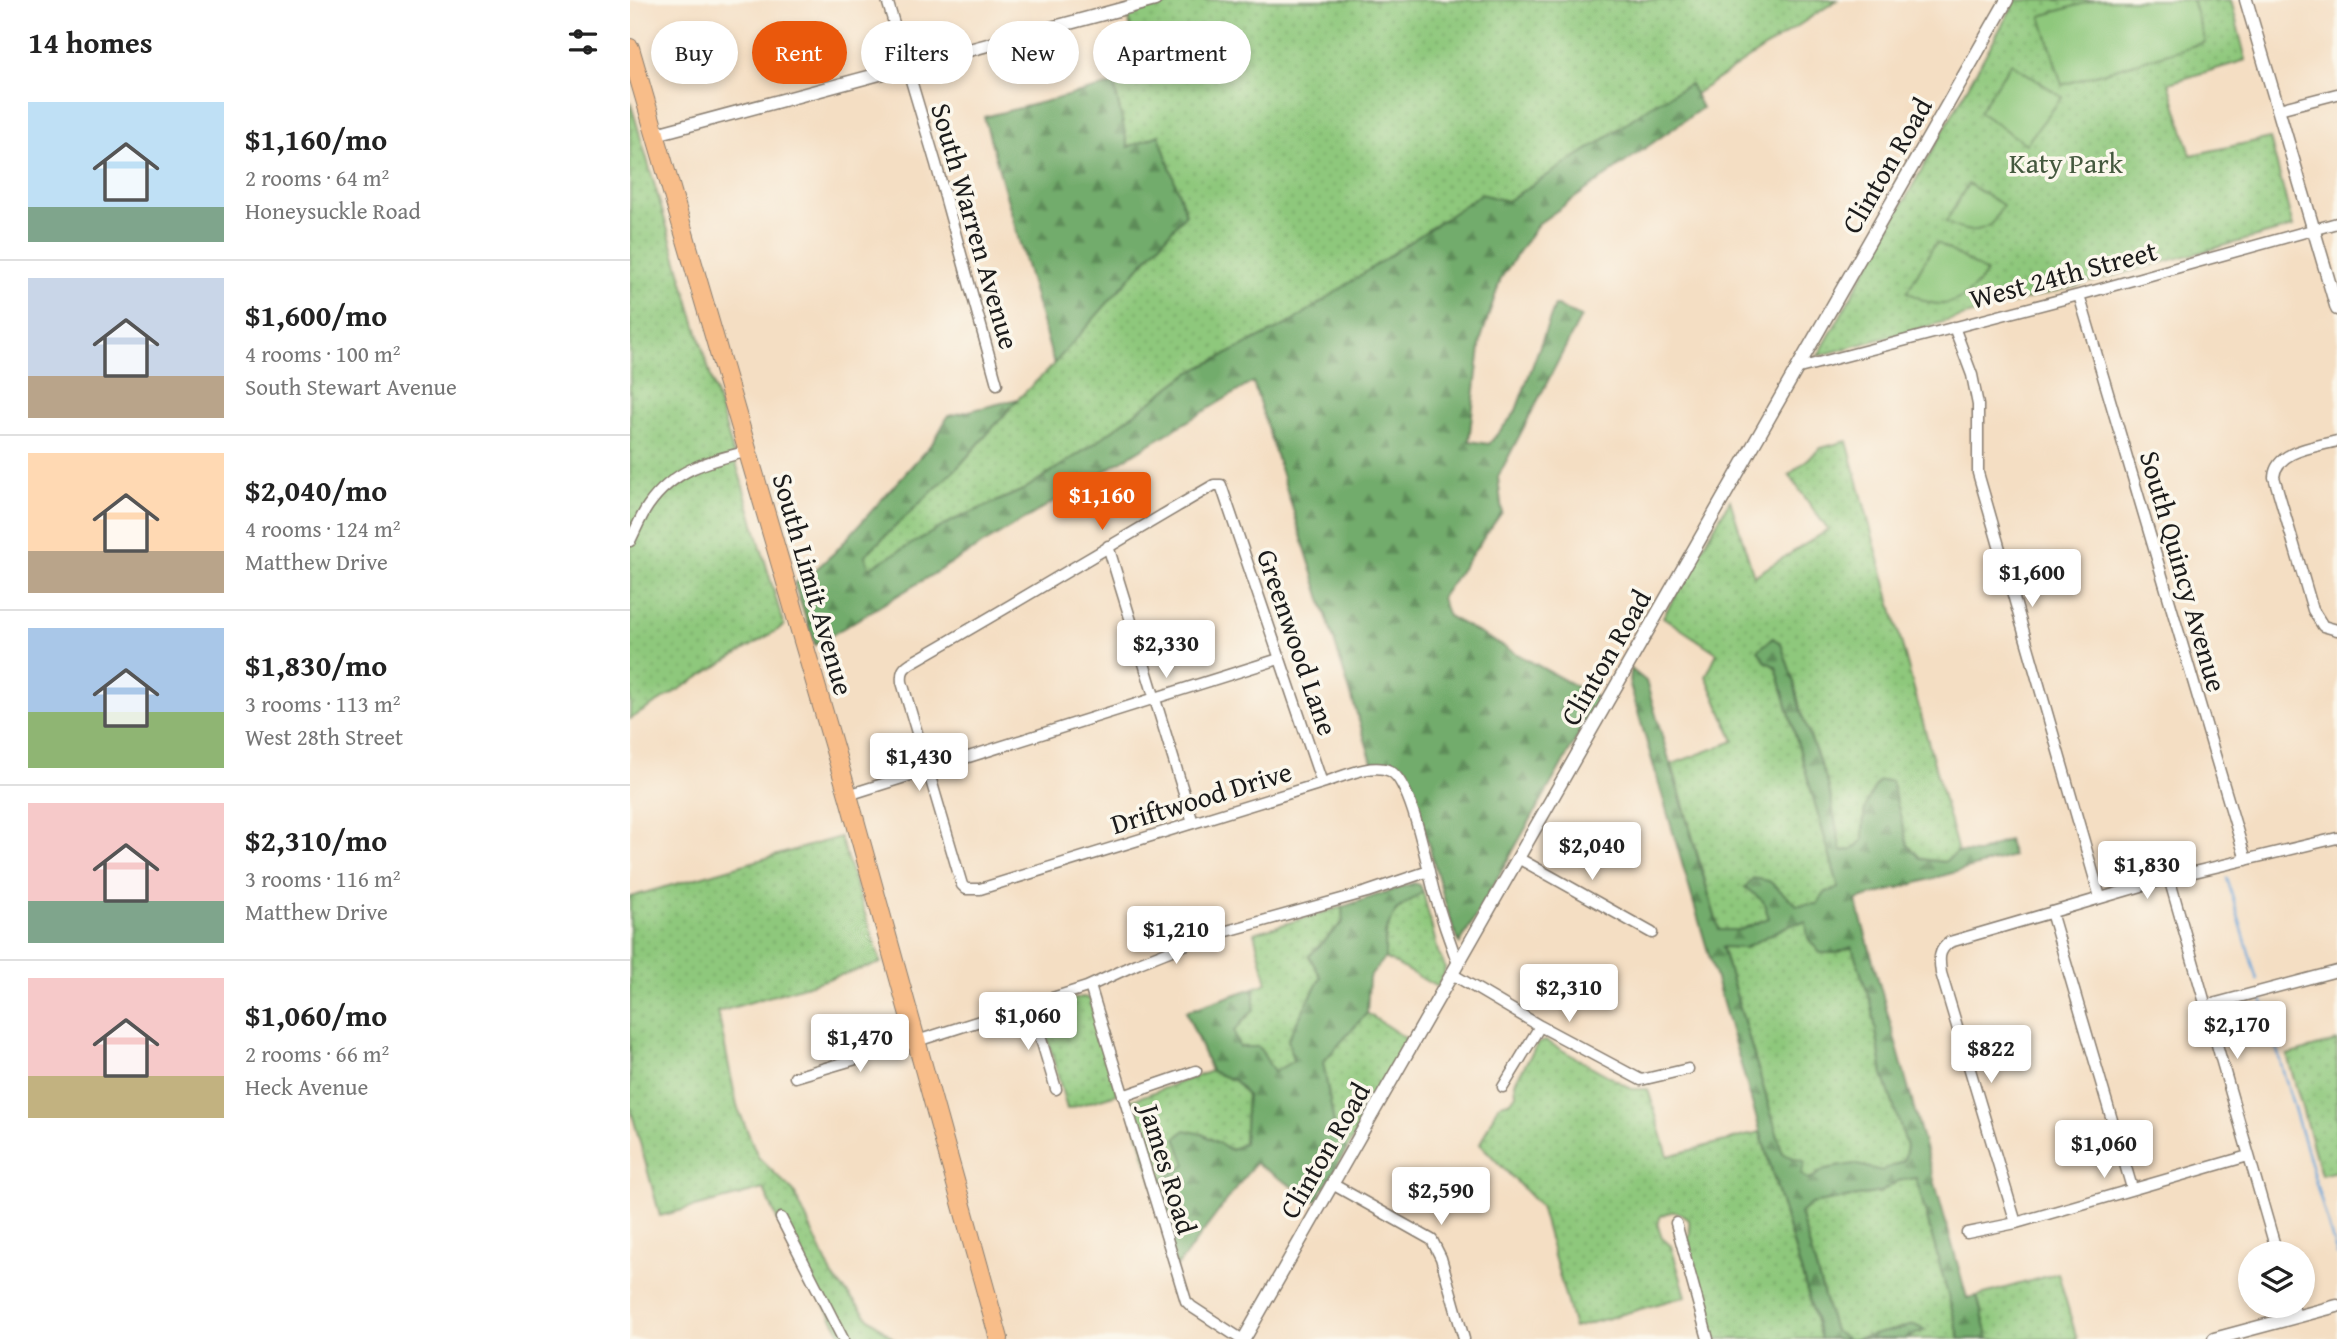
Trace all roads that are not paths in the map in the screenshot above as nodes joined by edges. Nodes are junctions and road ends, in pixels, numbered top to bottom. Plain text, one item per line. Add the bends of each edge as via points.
1 (887, 0) edge
2 (1155, 0) edge
3 (2007, 0) edge
4 (2246, 0) edge
5 (893, 21) edge
6 (630, 48) edge
7 (973, 48) edge
8 (861, 78) edge
9 (635, 84) edge
10 (912, 84) edge
11 (2337, 94) edge
12 (2279, 109) junction
13 (656, 134) junction
14 (2337, 223) edge
15 (2314, 229) junction
16 (2079, 295) junction
17 (2337, 309) edge
18 (1954, 327) junction
19 (1799, 368) junction
20 (997, 384) dead end
21 (2337, 441) edge
22 (748, 451) junction
23 (630, 541) edge
24 (1108, 546) junction
25 (2337, 630) edge
26 (1279, 659) junction
27 (1155, 699) junction
28 (929, 771) junction
29 (1322, 783) junction
30 (848, 795) junction
31 (1193, 823) junction
32 (2337, 838) edge
33 (1518, 858) junction
34 (2246, 860) junction
35 (1429, 871) junction
36 (2169, 878) junction
37 (2100, 897) junction
38 (2051, 912) junction
39 (1651, 933) dead end
40 (1455, 969) junction
41 (2337, 971) edge
42 (1090, 986) junction
43 (1031, 1006) junction
44 (2205, 1006) junction
45 (1540, 1026) junction
46 (917, 1041) junction
47 (1688, 1069) dead end
48 (1196, 1071) dead end
49 (795, 1077) dead end
50 (1503, 1087) dead end
51 (1056, 1089) dead end
52 (1123, 1096) junction
53 (2248, 1156) junction
54 (1334, 1185) junction
55 (2132, 1188) junction
56 (781, 1218) dead end
57 (1676, 1223) dead end
58 (2016, 1223) junction
59 (1967, 1233) dead end
60 (2273, 1241) edge
61 (2337, 1306) edge
62 (2315, 1309) edge
63 (2275, 1318) edge
64 (2217, 1338) edge
65 (843, 1339) edge
66 (999, 1339) edge
67 (1242, 1339) edge
68 (1464, 1339) edge
69 (1708, 1339) edge

1 - 5 street, South Warren Avenue
2 - 7 street
3 - 19 street, Clinton Road
4 - 12 street
6 - 9 highway, South Limit Avenue
8 - 13 street
9 - 13 highway, South Limit Avenue
10 - 20 street, South Warren Avenue
11 - 12 street
12 - 15 street
13 - 22 highway, South Limit Avenue
14 - 15 street, West 24th Street
15 - 16 street, West 24th Street
15 - 17 street
16 - 18 street, West 24th Street
16 - 34 street, South Quincy Avenue
18 - 19 street, West 24th Street
18 - 37 street via 1978,405 1978,473
19 - 33 street, Clinton Road
21 - 25 street via 2279,461 2274,477 2313,610 2323,626
22 - 23 street via 701,463 673,480 648,506
22 - 30 highway, South Limit Avenue
24 - 26 street, Greenwood Lane via 1222,485
24 - 27 street
24 - 28 street via 903,670 902,682
26 - 27 street
26 - 29 street, Greenwood Lane
27 - 28 street
27 - 31 street
28 - 30 street
28 - 31 street, Driftwood Drive via 962,885 973,891
29 - 31 street, Driftwood Drive
29 - 35 street, Driftwood Drive via 1370,769 1387,769 1398,778
30 - 46 highway, South Limit Avenue
32 - 34 street
33 - 39 street
33 - 40 street, Clinton Road
34 - 36 street
35 - 40 street
35 - 42 street via 1202,938
36 - 37 street
36 - 44 street
37 - 38 street
38 - 55 street
38 - 58 street via 1950,942 1940,952 1941,973
40 - 45 street
40 - 54 street, Clinton Road
41 - 44 street
42 - 43 street
42 - 52 street, James Road
43 - 46 street
43 - 51 street
44 - 53 street
45 - 47 street via 1641,1080
45 - 50 street
46 - 49 street
46 - 66 highway, South Limit Avenue
48 - 52 street
52 - 67 street, James Road via 1186,1301
53 - 55 street
53 - 60 street
54 - 67 street, Clinton Road
54 - 68 street via 1432,1240
55 - 58 street
56 - 65 street
57 - 69 street
58 - 59 street
61 - 62 street
63 - 64 street

